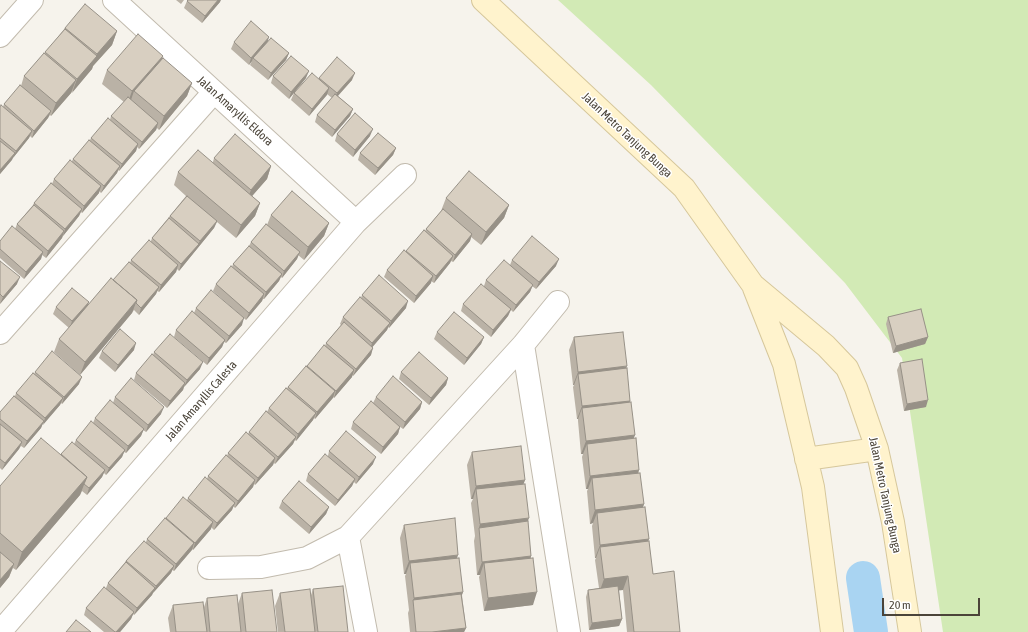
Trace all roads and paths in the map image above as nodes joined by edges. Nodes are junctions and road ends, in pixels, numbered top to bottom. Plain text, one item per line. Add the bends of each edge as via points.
1 (32, 0) edge
2 (114, 0) edge
3 (483, 0) edge
4 (0, 36) edge
5 (214, 92) junction
6 (405, 174) dead end
7 (356, 222) junction
8 (753, 285) junction
9 (558, 302) dead end
10 (0, 333) edge
11 (523, 345) junction
12 (877, 449) junction
13 (806, 459) junction
14 (348, 538) junction
15 (210, 568) dead end
16 (0, 632) edge
17 (366, 632) edge
18 (569, 632) edge
19 (832, 632) edge
20 (910, 632) edge

1 - 4 street
2 - 5 street, Jalan Amaryllis Eldora
3 - 8 main road, Jalan Metro Tanjung Bunga via 684,188
5 - 7 street, Jalan Amaryllis Eldora
5 - 10 street
6 - 7 street, Jalan Amaryllis Calesta
7 - 16 street, Jalan Amaryllis Calesta
8 - 12 main road, Jalan Metro Tanjung Bunga via 826,346 847,368
8 - 13 main road, Jalan Metro Tanjung Bunga via 784,364
9 - 11 street
11 - 14 street
11 - 18 street
12 - 13 main road
12 - 20 main road, Jalan Metro Tanjung Bunga via 893,522
13 - 19 main road, Jalan Metro Tanjung Bunga via 813,487
14 - 15 street via 306,558 261,567
14 - 17 street

